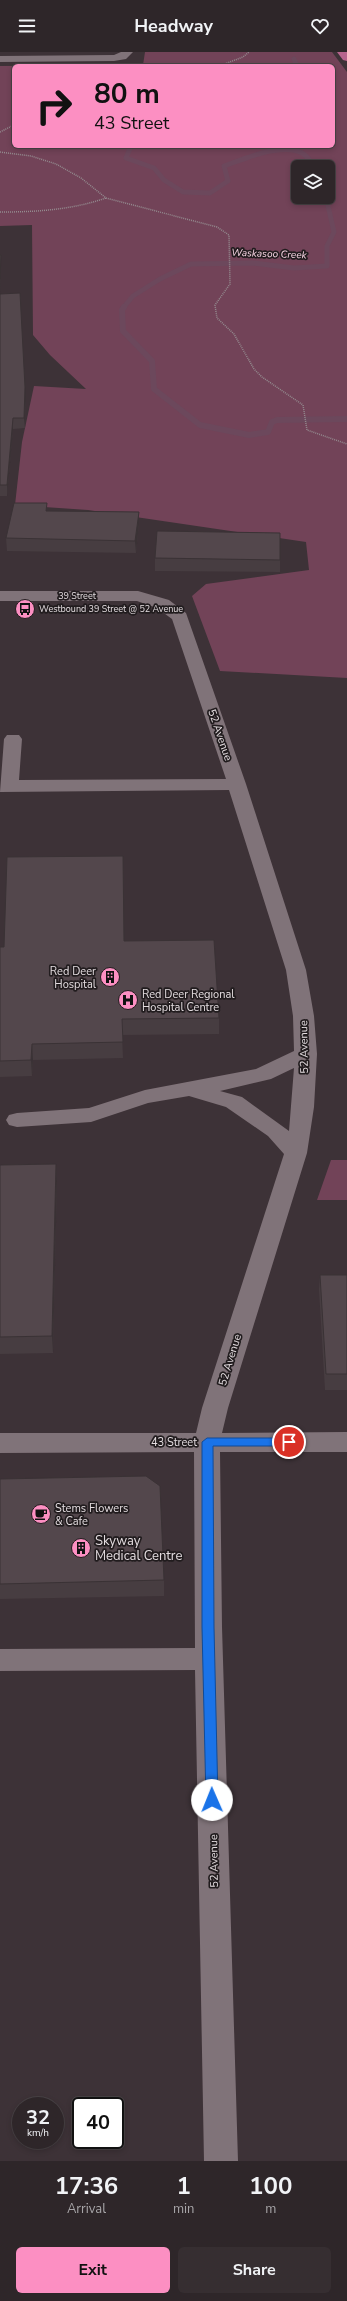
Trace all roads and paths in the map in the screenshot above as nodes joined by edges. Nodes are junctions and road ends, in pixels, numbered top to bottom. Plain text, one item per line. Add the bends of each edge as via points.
1 (128, 52) edge
2 (249, 52) edge
3 (342, 52) edge
4 (347, 58) edge
5 (0, 59) edge
6 (225, 64) edge
7 (12, 126) edge
8 (0, 132) edge
9 (0, 152) edge
10 (106, 198) junction
11 (0, 212) edge
12 (347, 444) edge
13 (0, 596) edge
14 (154, 600) joint
15 (14, 739) dead end
16 (237, 784) junction
17 (5, 786) edge
18 (306, 1054) junction
19 (191, 1090) junction
20 (17, 1120) dead end
21 (296, 1153) junction
22 (207, 1442) junction
23 (347, 1442) edge
24 (0, 1443) edge
25 (209, 1659) junction
26 (0, 1660) edge
27 (221, 2161) edge

1 - 5 street via 122,57 114,58
2 - 6 path
3 - 4 main road
7 - 8 path
9 - 10 path via 31,156 56,164 81,178
10 - 11 path via 84,206 61,210
10 - 12 path via 216,227 229,234 230,284 215,305 216,314 234,334 257,373 297,398 305,411 307,430
13 - 14 street, 39 Street via 124,595
14 - 16 street, 52 Avenue via 173,610 183,624
15 - 17 street
16 - 17 street
16 - 18 street, 52 Avenue via 296,970
18 - 19 street via 263,1074
18 - 21 street, 52 Avenue via 302,1119
19 - 20 street via 145,1098 91,1115
19 - 21 street via 234,1102 276,1131
21 - 22 street, 52 Avenue via 215,1408
22 - 23 street, 43 Street
22 - 24 street, 43 Street
22 - 25 street, 52 Avenue
25 - 26 street
25 - 27 street, 52 Avenue

